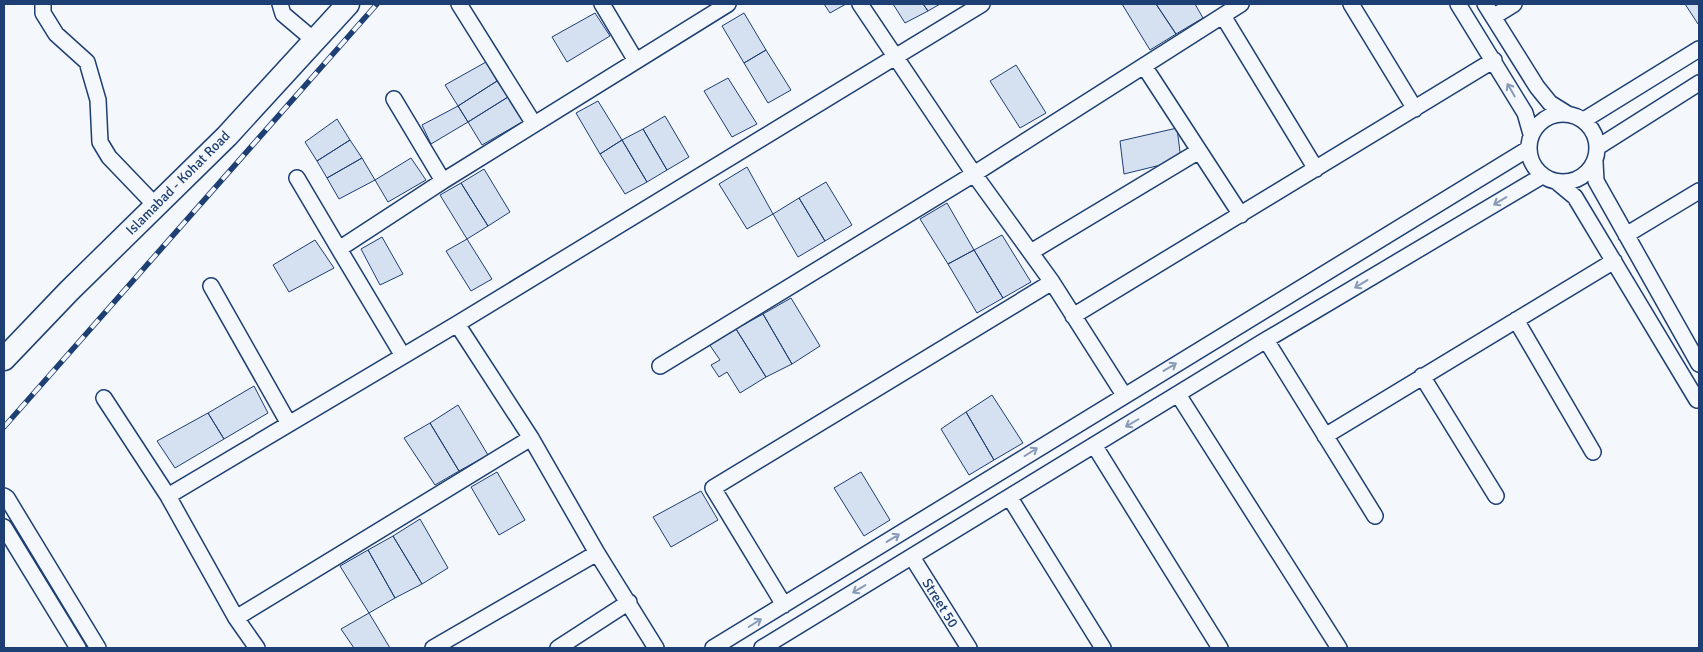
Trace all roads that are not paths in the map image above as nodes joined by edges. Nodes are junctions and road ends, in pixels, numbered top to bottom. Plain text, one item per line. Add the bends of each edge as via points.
1 (44, 4) edge
2 (280, 4) edge
3 (348, 4) edge
4 (458, 4) edge
5 (602, 4) edge
6 (728, 4) edge
7 (860, 4) edge
8 (982, 4) edge
9 (1241, 4) edge
10 (1351, 4) edge
11 (1458, 4) edge
12 (1485, 4) edge
13 (1514, 4) edge
14 (1223, 16) junction
15 (1493, 17) junction
16 (315, 41) junction
17 (1699, 49) edge
18 (896, 57) junction
19 (1494, 60) junction
20 (636, 61) junction
21 (1144, 66) junction
22 (1699, 83) edge
23 (394, 99) dead end
24 (1415, 109) junction
25 (1566, 113) junction
26 (1584, 120) junction
27 (534, 124) junction
28 (1531, 134) junction
29 (1598, 147) junction
30 (1528, 149) junction
31 (1200, 151) junction
32 (1595, 162) junction
33 (1316, 169) junction
34 (974, 174) junction
35 (1542, 176) junction
36 (296, 178) dead end
37 (443, 181) junction
38 (1557, 182) junction
39 (1699, 191) edge
40 (156, 206) junction
41 (1241, 215) junction
42 (1626, 235) junction
43 (339, 249) junction
44 (1032, 252) junction
45 (1614, 261) junction
46 (1052, 282) junction
47 (211, 286) dead end
48 (1074, 316) junction
49 (1516, 320) junction
50 (457, 324) junction
51 (1266, 340) junction
52 (403, 356) junction
53 (4, 359) edge
54 (1699, 364) edge
55 (660, 366) dead end
56 (1422, 376) junction
57 (1124, 395) junction
58 (1179, 396) junction
59 (104, 398) dead end
60 (1697, 400) dead end
61 (289, 424) junction
62 (1325, 436) junction
63 (531, 438) junction
64 (1094, 445) junction
65 (1593, 452) dead end
66 (4, 496) edge
67 (168, 496) junction
68 (1496, 496) dead end
69 (1010, 498) junction
70 (951, 502) junction
71 (1375, 516) dead end
72 (966, 526) junction
73 (4, 527) edge
74 (596, 553) junction
75 (912, 557) junction
76 (629, 602) junction
77 (784, 605) junction
78 (236, 618) junction
79 (78, 648) edge
80 (98, 648) edge
81 (257, 648) edge
82 (433, 648) edge
83 (558, 648) edge
84 (656, 648) edge
85 (713, 648) edge
86 (762, 648) edge
87 (969, 648) edge
88 (1103, 648) edge
89 (1220, 648) edge
90 (1339, 648) edge

1 - 40 street via 43,13 56,34 87,62 98,100 100,142
2 - 16 street via 283,14
3 - 16 highway, Islamabad - Kohat Road
4 - 27 street
5 - 20 street
6 - 20 street
7 - 18 street
8 - 18 street
9 - 14 street
10 - 24 street
11 - 19 street
12 - 15 street
13 - 15 street
14 - 21 street
14 - 33 street
15 - 25 street via 1543,95
16 - 40 highway, Islamabad - Kohat Road
17 - 26 street
18 - 34 street
18 - 50 street
19 - 24 street
28 -> 19 street via 1525,113
20 - 27 street
21 - 31 street
21 - 34 street
22 - 29 street
23 - 37 street
24 - 33 street
25 - 26 street
25 - 28 street via 1552,115 1540,122
26 - 29 street via 1594,132
27 - 37 street
28 - 30 street
29 - 32 street
30 - 35 street via 1532,164
57 -> 30 street
31 - 41 street
31 - 44 street
32 - 38 street via 1586,174 1572,182
32 - 42 street via 1596,181
33 - 41 street
34 - 44 street
34 - 55 street
35 - 38 street
35 -> 51 street
36 - 43 street
37 - 43 street
38 - 45 street via 1575,197
39 - 42 street
40 - 53 highway, Islamabad - Kohat Road
41 - 48 street
42 - 54 street
43 - 52 street
44 - 46 street
45 - 49 street
45 - 60 street
46 - 48 street
46 - 77 street via 713,488
47 - 61 street
48 - 57 street
49 - 56 street
49 - 65 street
50 - 52 street
50 - 63 street
51 - 58 street
51 - 62 street
52 - 61 street
56 - 62 street
56 - 68 street
70 -> 57 street
58 -> 64 street
58 - 90 street
59 - 67 street
61 - 67 street
62 - 71 street
63 - 74 street
63 - 78 street
64 - 69 street
64 - 89 street
66 - 80 street
67 - 78 street
69 - 72 street
69 - 88 street
70 - 72 street
77 -> 70 street
72 - 75 street
73 - 79 street
74 - 76 street
74 - 82 street
75 -> 86 street
75 - 87 street, Street 50
76 - 83 street
76 - 84 street
85 -> 77 street
78 - 81 street

